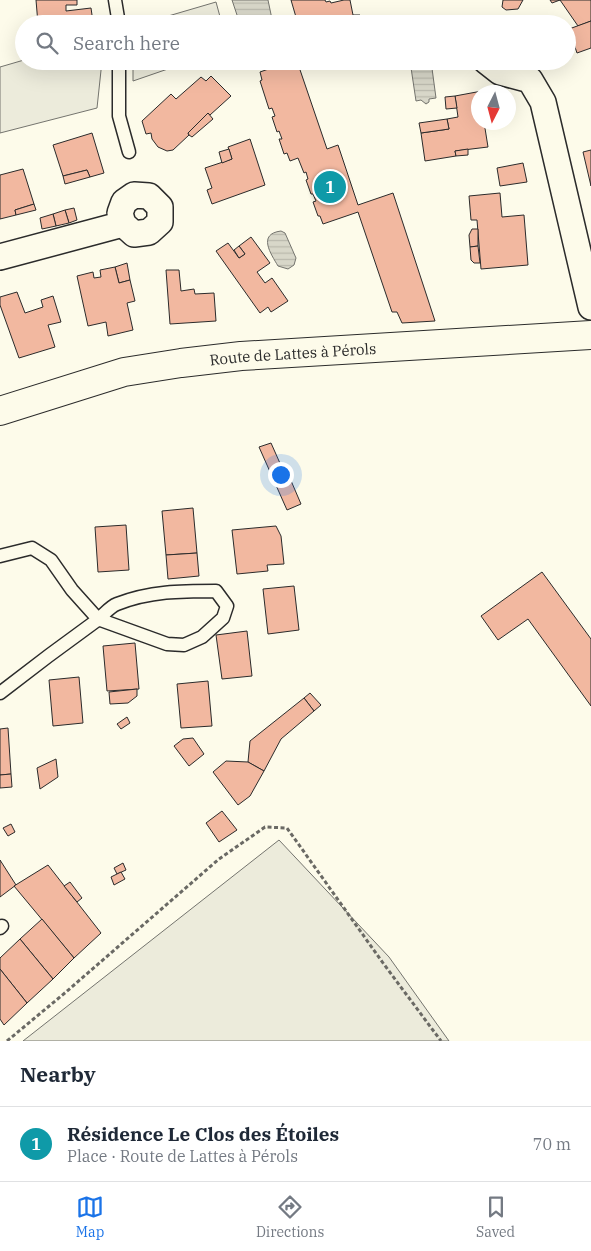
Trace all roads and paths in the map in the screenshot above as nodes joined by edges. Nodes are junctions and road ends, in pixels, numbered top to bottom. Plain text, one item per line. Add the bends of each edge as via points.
1 (115, 0) edge
2 (118, 15) edge
3 (119, 70) edge
4 (497, 70) edge
5 (129, 152) dead end
6 (123, 224) dead end
7 (0, 257) edge
8 (591, 307) edge
9 (591, 334) edge
10 (0, 410) edge
11 (0, 556) edge
12 (98, 619) junction
13 (0, 693) edge
14 (7, 1041) edge
15 (441, 1041) edge

1 - 2 lane
3 - 5 lane via 119,116
4 - 8 street via 530,80 542,102
6 - 7 street
9 - 10 street, Route de Lattes à Pérols via 181,363 124,372
11 - 12 lane via 32,548 51,560
12 - 12 lane via 167,644 184,645 202,637 223,618 227,606 216,591 175,591 114,604
12 - 13 lane
14 - 15 path via 219,859 265,827 287,828

